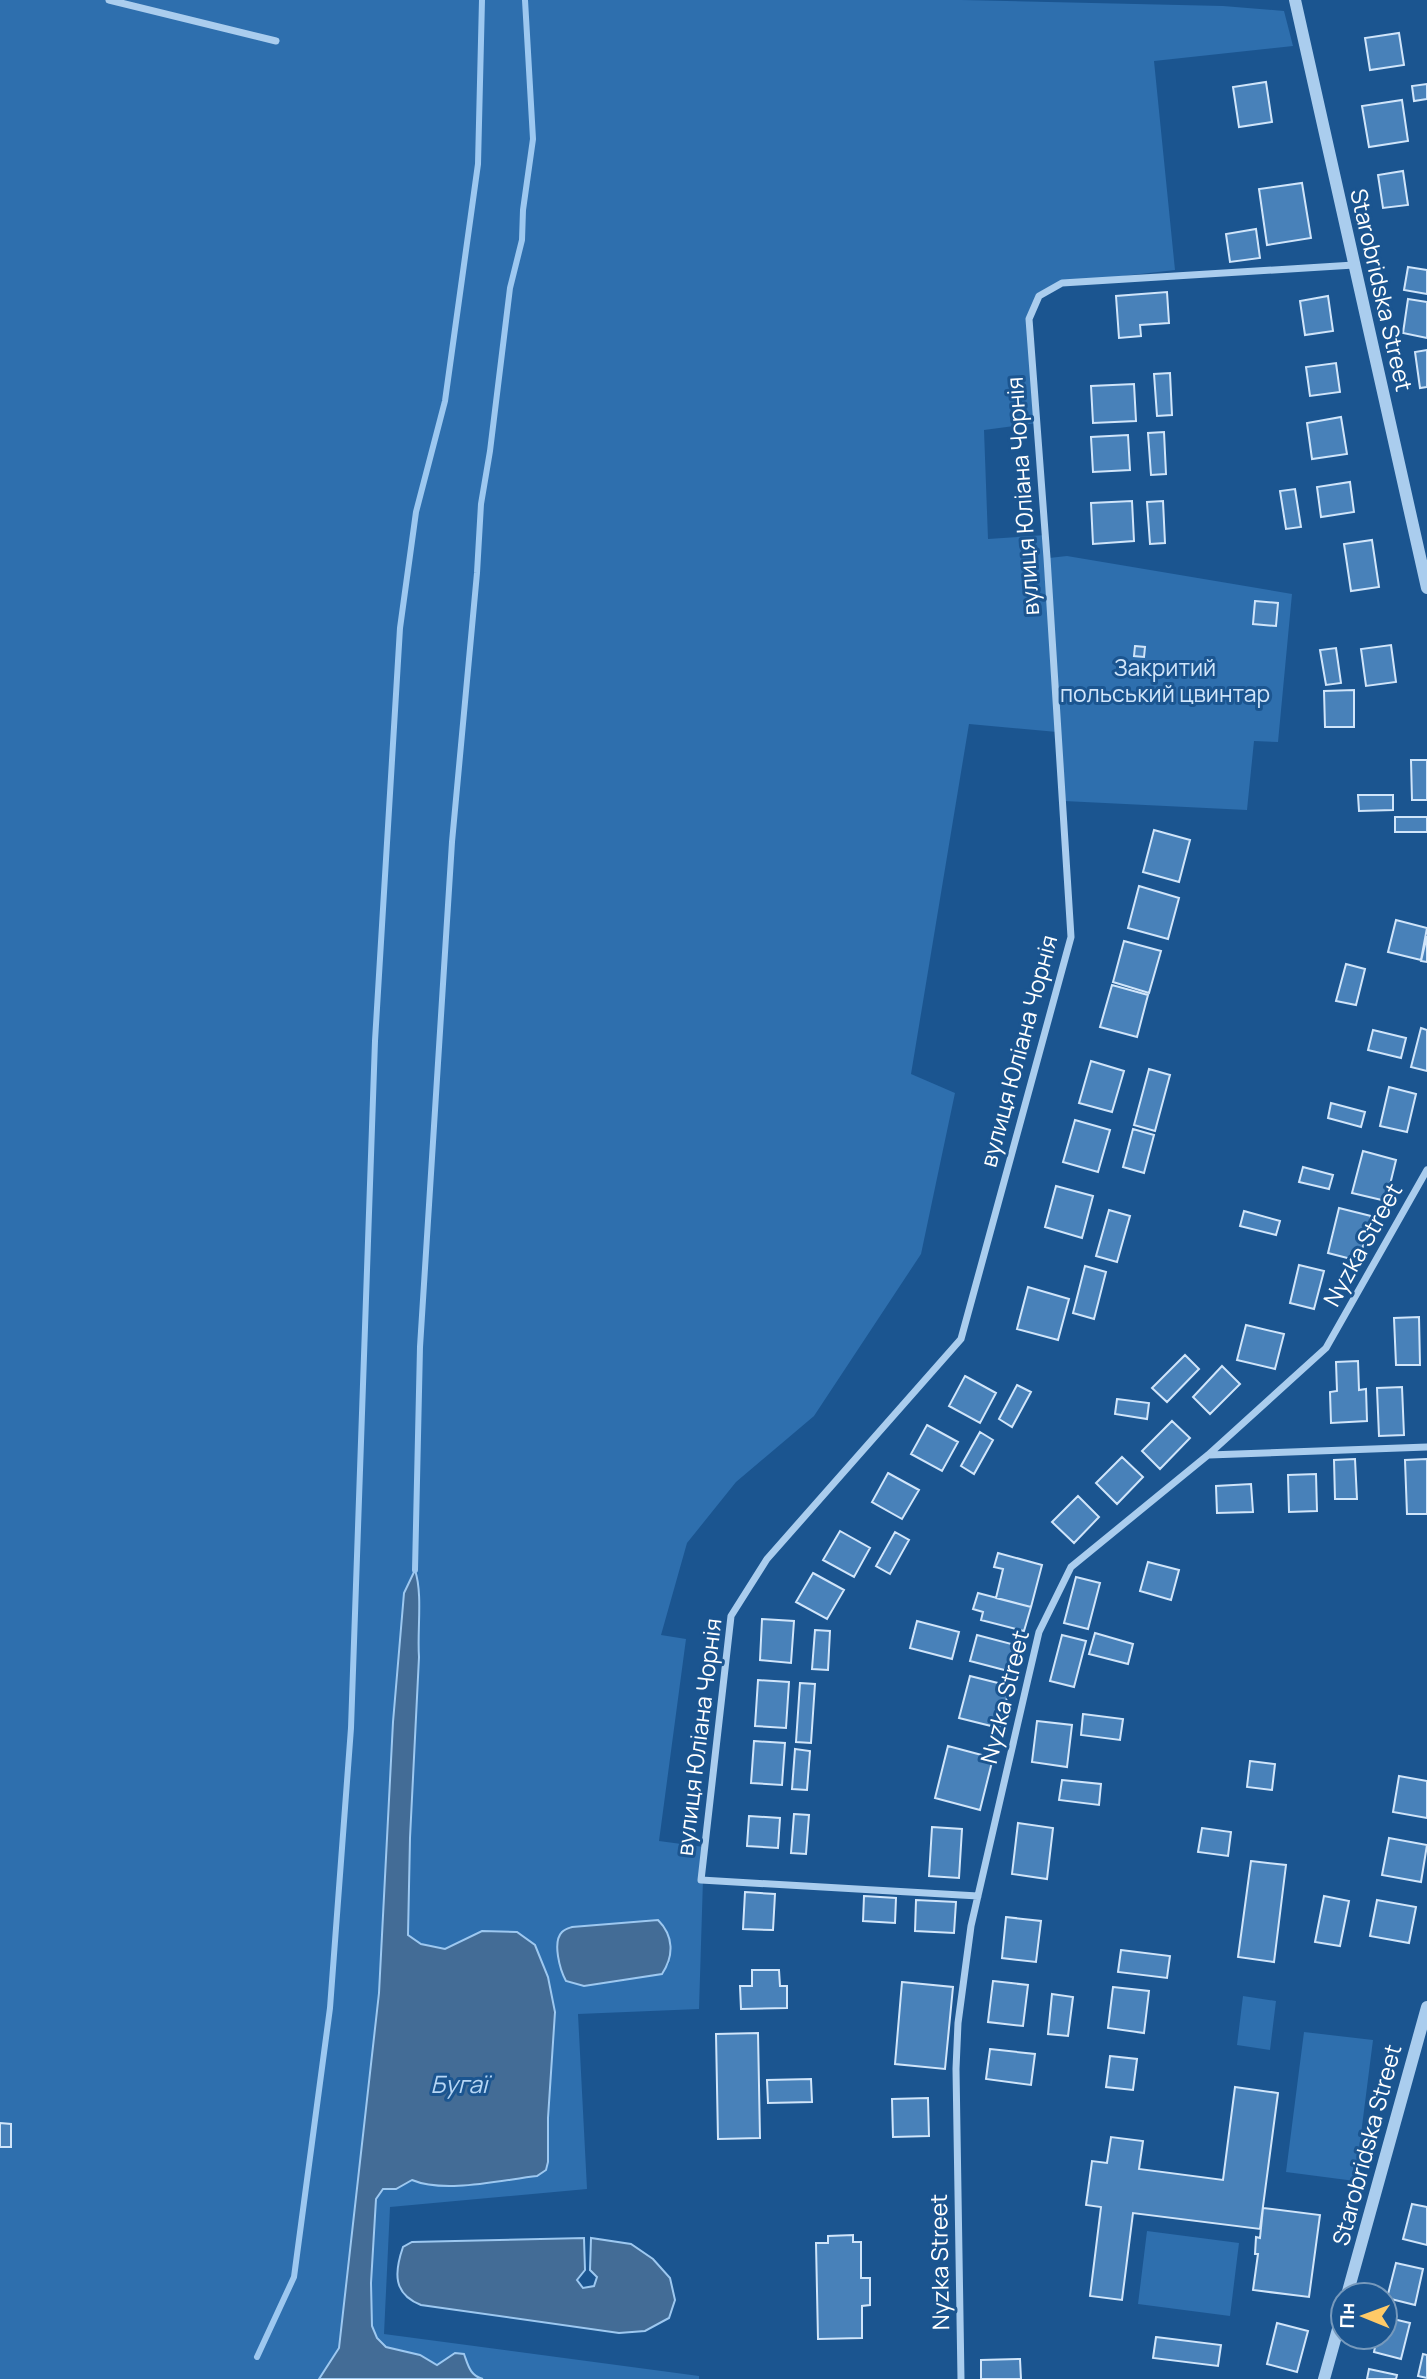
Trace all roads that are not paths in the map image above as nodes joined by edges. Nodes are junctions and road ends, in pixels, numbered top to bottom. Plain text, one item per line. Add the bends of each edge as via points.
1 (109, 0) edge
2 (1295, 0) edge
3 (276, 41) dead end
4 (1354, 265) junction
5 (1427, 588) edge
6 (1427, 1170) edge
7 (1427, 1447) edge
8 (1208, 1455) junction
9 (978, 1896) junction
10 (1427, 2007) edge
11 (1352, 2281) edge
12 (1332, 2351) edge
13 (961, 2379) edge
14 (1324, 2379) edge

1 - 3 street
2 - 4 street, Starobridska Street
4 - 5 street, Starobridska Street
4 - 9 street, вулиця Юліана Чорнія via 1062,284 1039,296 1030,319 1071,937 961,1339 767,1559 730,1616 701,1880
6 - 8 street, Nyzka Street via 1326,1348
7 - 8 street
8 - 9 street, Nyzka Street via 1072,1567 1039,1632
9 - 13 street, Nyzka Street via 956,2055
10 - 11 street, Starobridska Street
12 - 14 street

